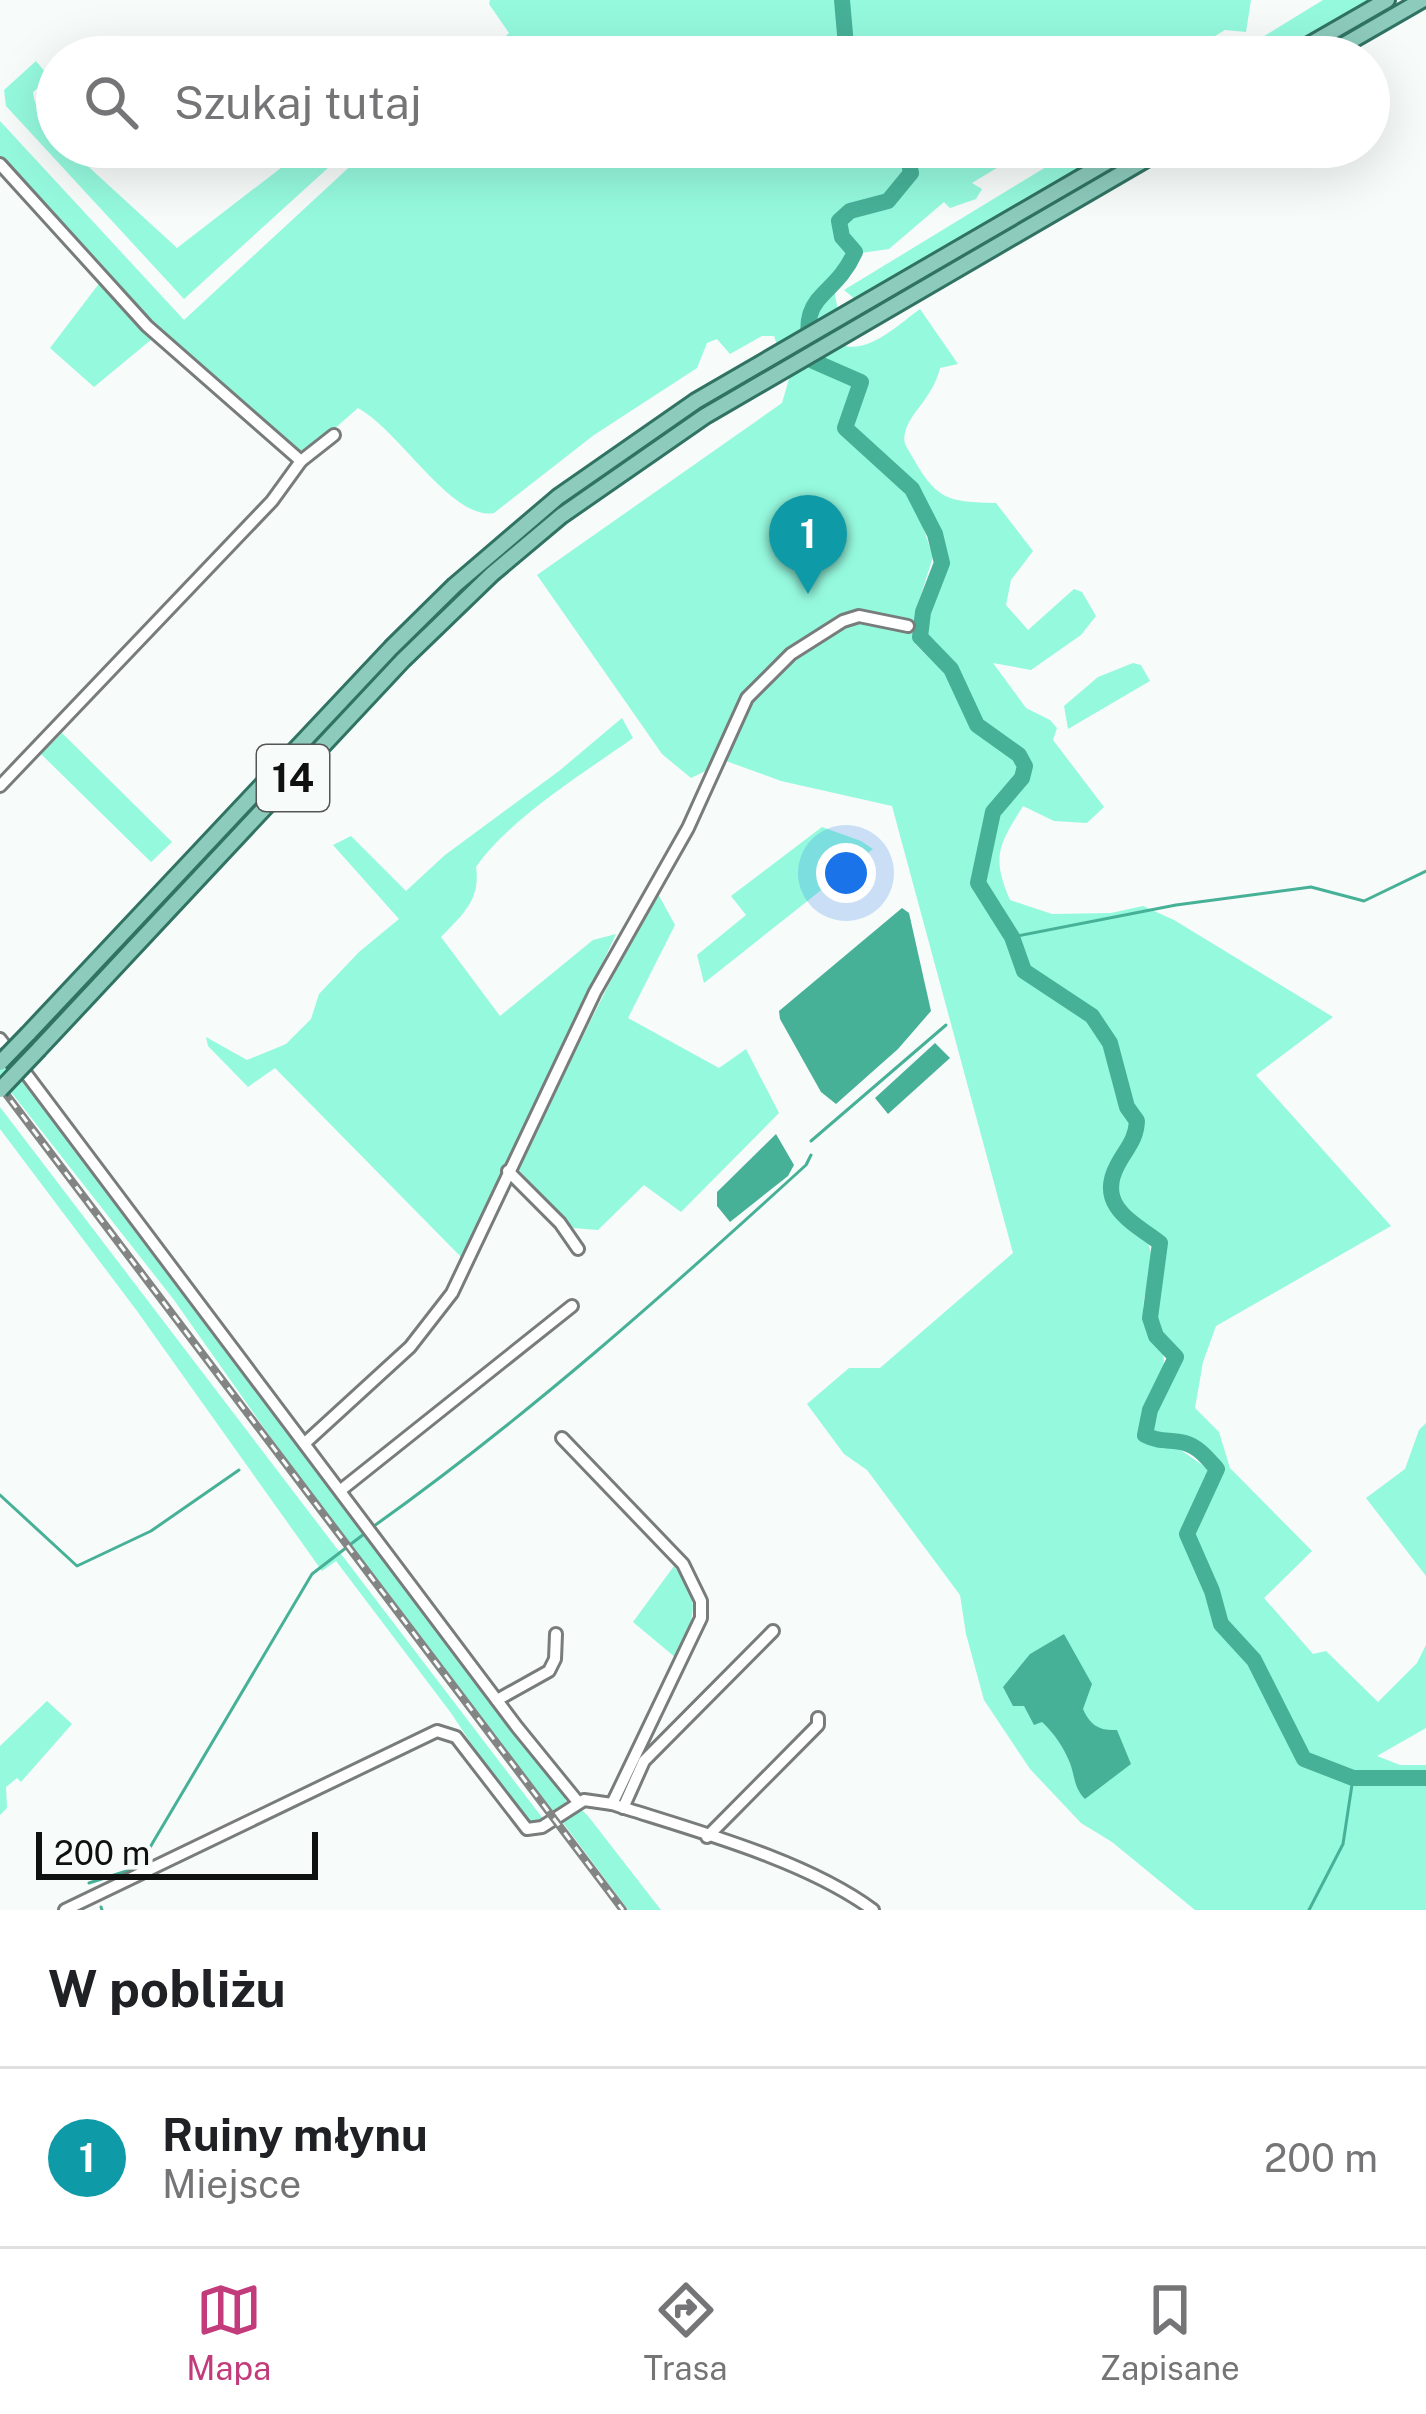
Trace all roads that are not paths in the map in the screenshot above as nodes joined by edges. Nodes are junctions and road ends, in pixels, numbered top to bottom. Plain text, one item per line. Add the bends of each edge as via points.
1 (1387, 0) edge
2 (1422, 0) edge
3 (1324, 36) edge
4 (1359, 36) edge
5 (0, 164) edge
6 (1097, 168) edge
7 (1131, 168) edge
8 (334, 435) dead end
9 (302, 461) junction
10 (908, 626) dead end
11 (0, 786) edge
12 (0, 1039) edge
13 (0, 1063) edge
14 (0, 1090) edge
15 (508, 1171) junction
16 (578, 1249) dead end
17 (572, 1306) dead end
18 (562, 1438) dead end
19 (305, 1443) junction
20 (341, 1490) junction
21 (773, 1631) dead end
22 (556, 1634) dead end
23 (497, 1700) junction
24 (818, 1718) dead end
25 (578, 1802) junction
26 (617, 1806) junction
27 (706, 1837) junction
28 (65, 1910) edge
29 (873, 1910) edge

1 - 3 main road
2 - 4 main road
5 - 9 street via 147,326
6 - 13 main road, 14, bridge via 776,353 590,472 391,648
7 - 14 main road, 14, bridge via 617,473 479,586
8 - 9 street
9 - 11 street
10 - 15 street via 859,616 843,621 791,654 747,698
12 - 19 street
15 - 16 street
15 - 19 street via 463,1273 429,1325
17 - 20 street
18 - 26 street via 683,1564 701,1600 701,1618
19 - 20 street
20 - 23 street
21 - 26 street via 644,1761
22 - 23 street via 549,1671
23 - 25 street
24 - 27 street
25 - 26 street
25 - 28 street via 542,1827 524,1827 456,1737 437,1731
26 - 27 street
27 - 29 street via 824,1880

